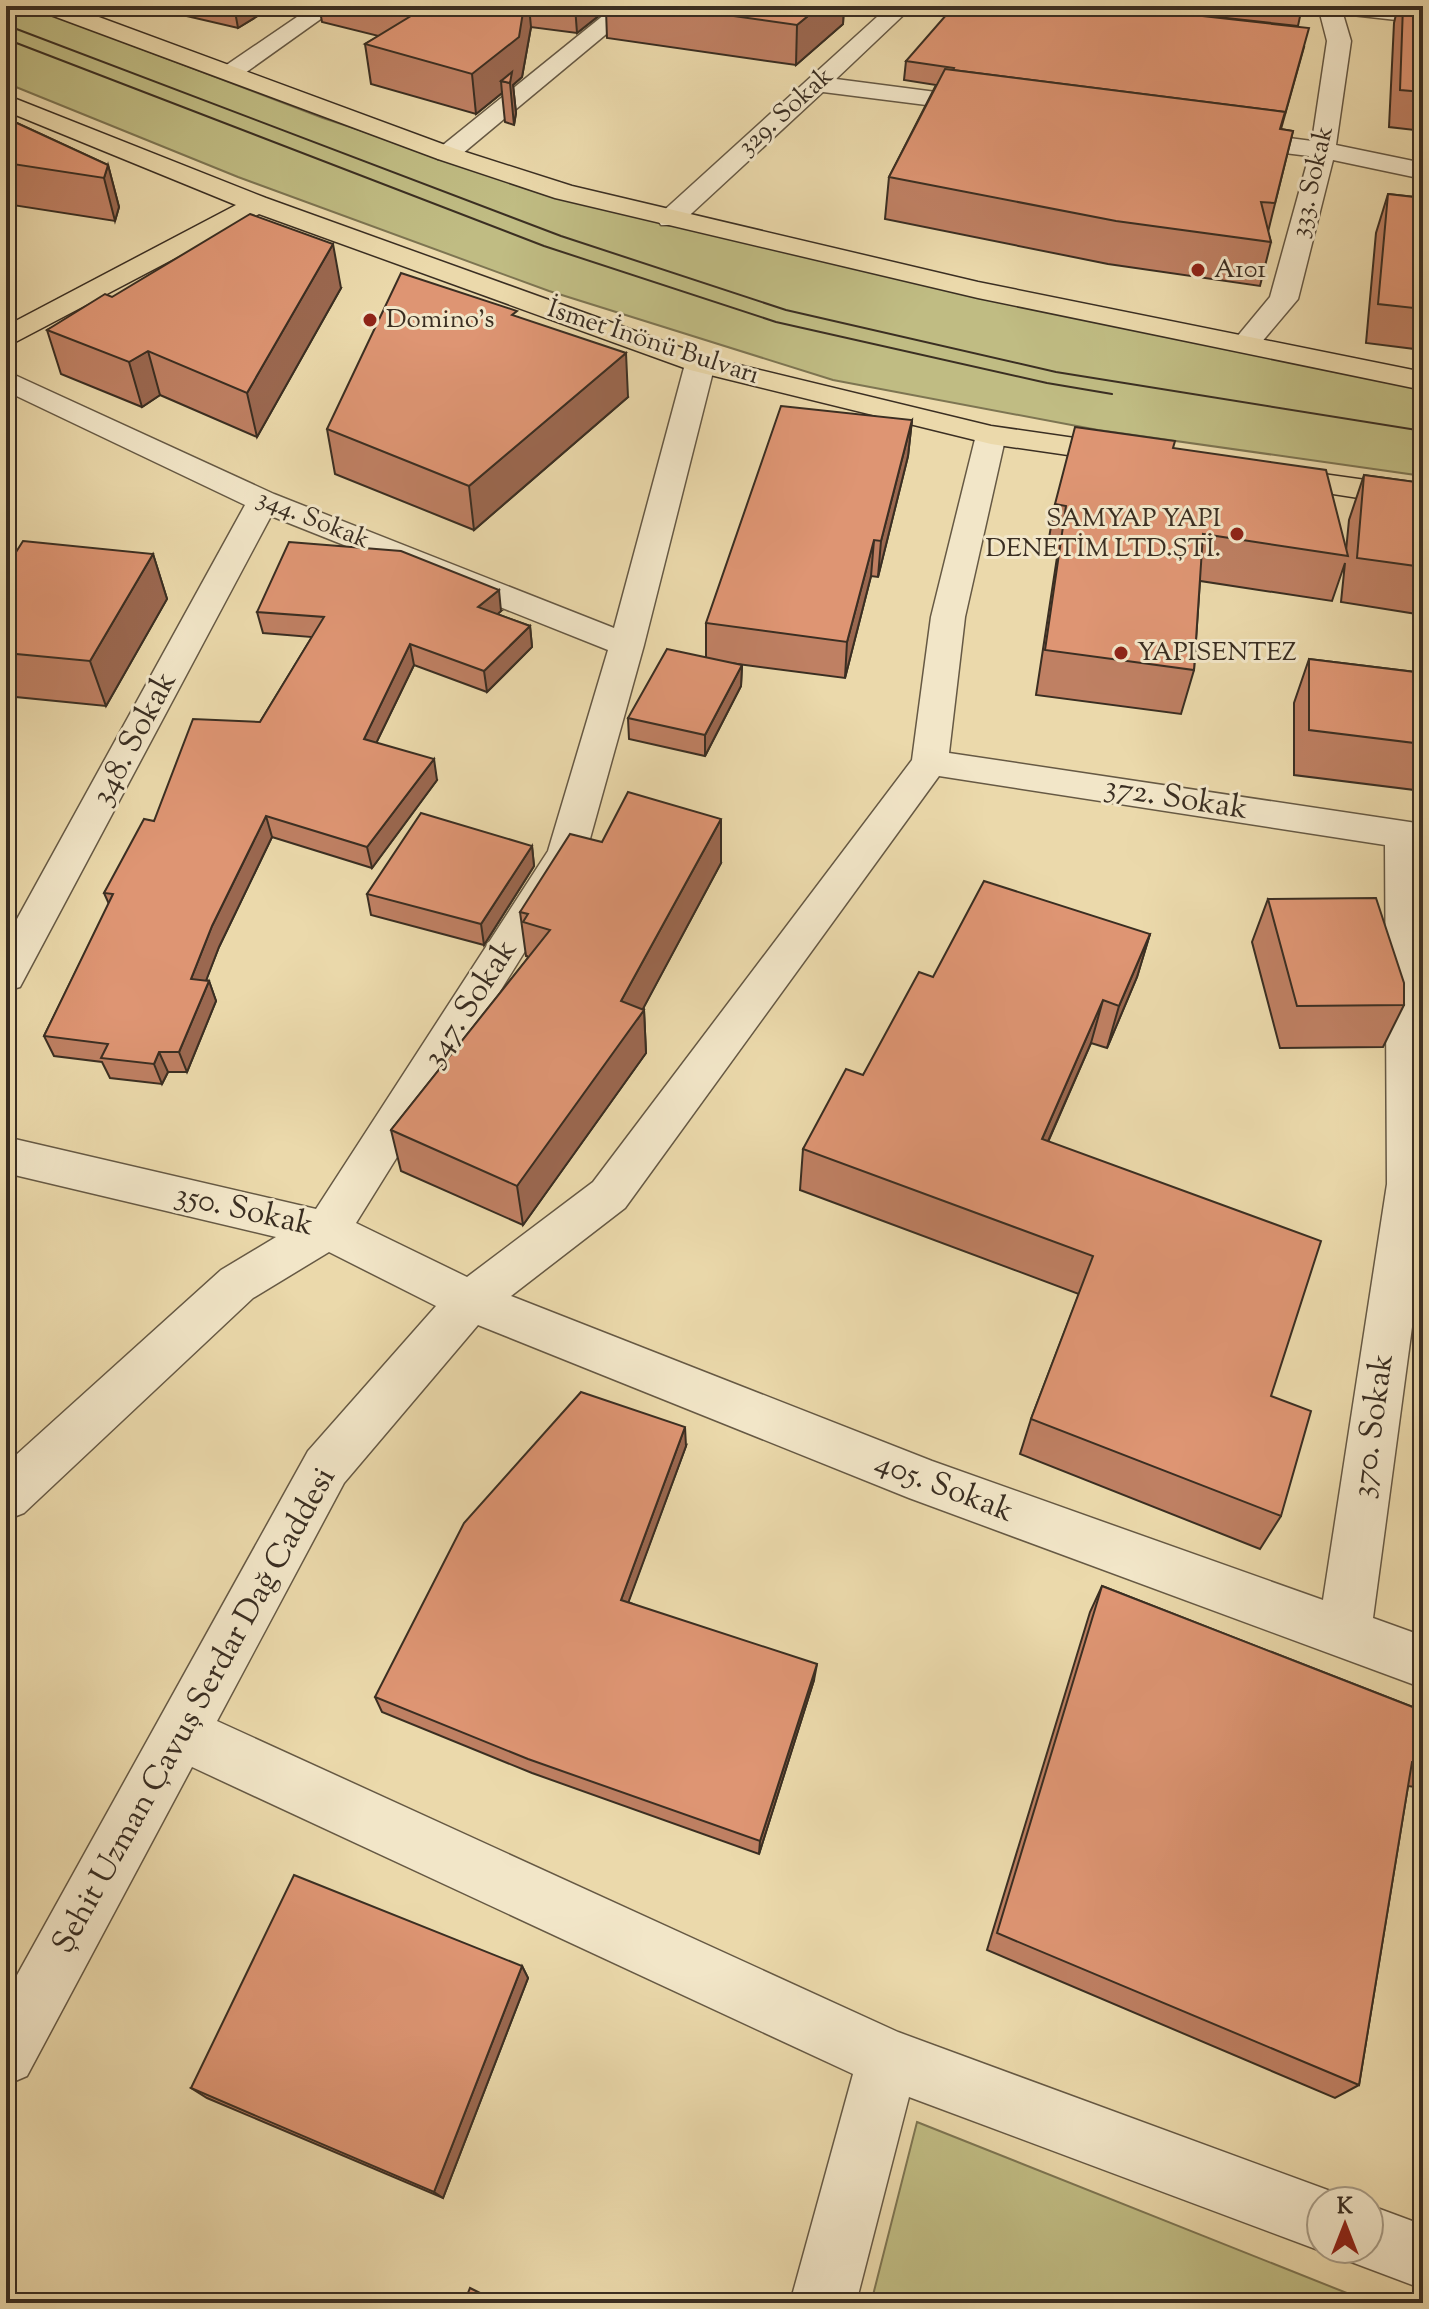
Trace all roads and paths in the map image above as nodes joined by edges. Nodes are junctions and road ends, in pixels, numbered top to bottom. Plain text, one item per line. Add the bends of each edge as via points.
1 (48, 6) edge
2 (328, 6) edge
3 (629, 6) edge
4 (1329, 6) edge
5 (893, 14) edge
6 (1423, 16) edge
7 (857, 17) dead end
8 (1308, 37) edge
9 (1339, 41) junction
10 (230, 73) junction
11 (818, 84) junction
12 (6, 102) edge
13 (1007, 109) edge
14 (1196, 134) edge
15 (1323, 150) junction
16 (447, 154) junction
17 (1423, 171) edge
18 (257, 204) junction
19 (670, 219) junction
20 (6, 338) edge
21 (1245, 344) junction
22 (700, 364) junction
23 (6, 380) edge
24 (1423, 381) edge
25 (991, 435) junction
26 (1161, 460) edge
27 (1238, 471) edge
28 (1423, 498) edge
29 (263, 501) junction
30 (627, 645) junction
31 (930, 762) junction
32 (1413, 836) edge
33 (6, 976) edge
34 (6, 1155) edge
35 (1416, 1186) edge
36 (327, 1230) junction
37 (470, 1301) junction
38 (6, 1497) edge
39 (1344, 1635) junction
40 (1423, 1662) edge
41 (183, 1734) junction
42 (6, 2055) edge
43 (888, 2059) junction
44 (1305, 2213) edge
45 (1385, 2243) edge
46 (1423, 2257) edge
47 (823, 2303) edge

1 - 10 main road
2 - 10 street
3 - 16 street
4 - 6 street
4 - 9 street, 333. Sokak
5 - 7 street
5 - 11 street, 329. Sokak
8 - 9 street
9 - 15 street, 333. Sokak
10 - 16 main road
11 - 13 street
11 - 19 street, 329. Sokak
12 - 18 main road, İsmet İnönü Bulvarı
14 - 15 street
15 - 17 street
15 - 21 street, 333. Sokak via 1284,299
16 - 19 main road
18 - 20 main road
18 - 22 main road, İsmet İnönü Bulvarı
19 - 21 main road
21 - 24 main road
22 - 25 main road, İsmet İnönü Bulvarı
22 - 30 street, 347. Sokak
23 - 29 street, 344. Sokak
25 - 26 main road, İsmet İnönü Bulvarı
25 - 31 street, Şehit Uzman Çavuş Serdar Dağ Caddesi via 948,617
27 - 28 main road
29 - 30 street, 344. Sokak
29 - 33 street, 348. Sokak
30 - 36 street, 347. Sokak via 567,853
31 - 32 street, 372. Sokak
31 - 37 street, Şehit Uzman Çavuş Serdar Dağ Caddesi via 609,1195
32 - 35 street, 370. Sokak
34 - 36 street, 350. Sokak
35 - 39 street, 370. Sokak
36 - 37 street, 350. Sokak
36 - 38 street, 347. Sokak via 237,1284
37 - 39 street, 405. Sokak via 927,1482
37 - 41 street, Şehit Uzman Çavuş Serdar Dağ Caddesi via 326,1467
39 - 40 street, 405. Sokak
41 - 42 street, Şehit Uzman Çavuş Serdar Dağ Caddesi
41 - 43 street
43 - 44 street
43 - 47 street
45 - 46 street

